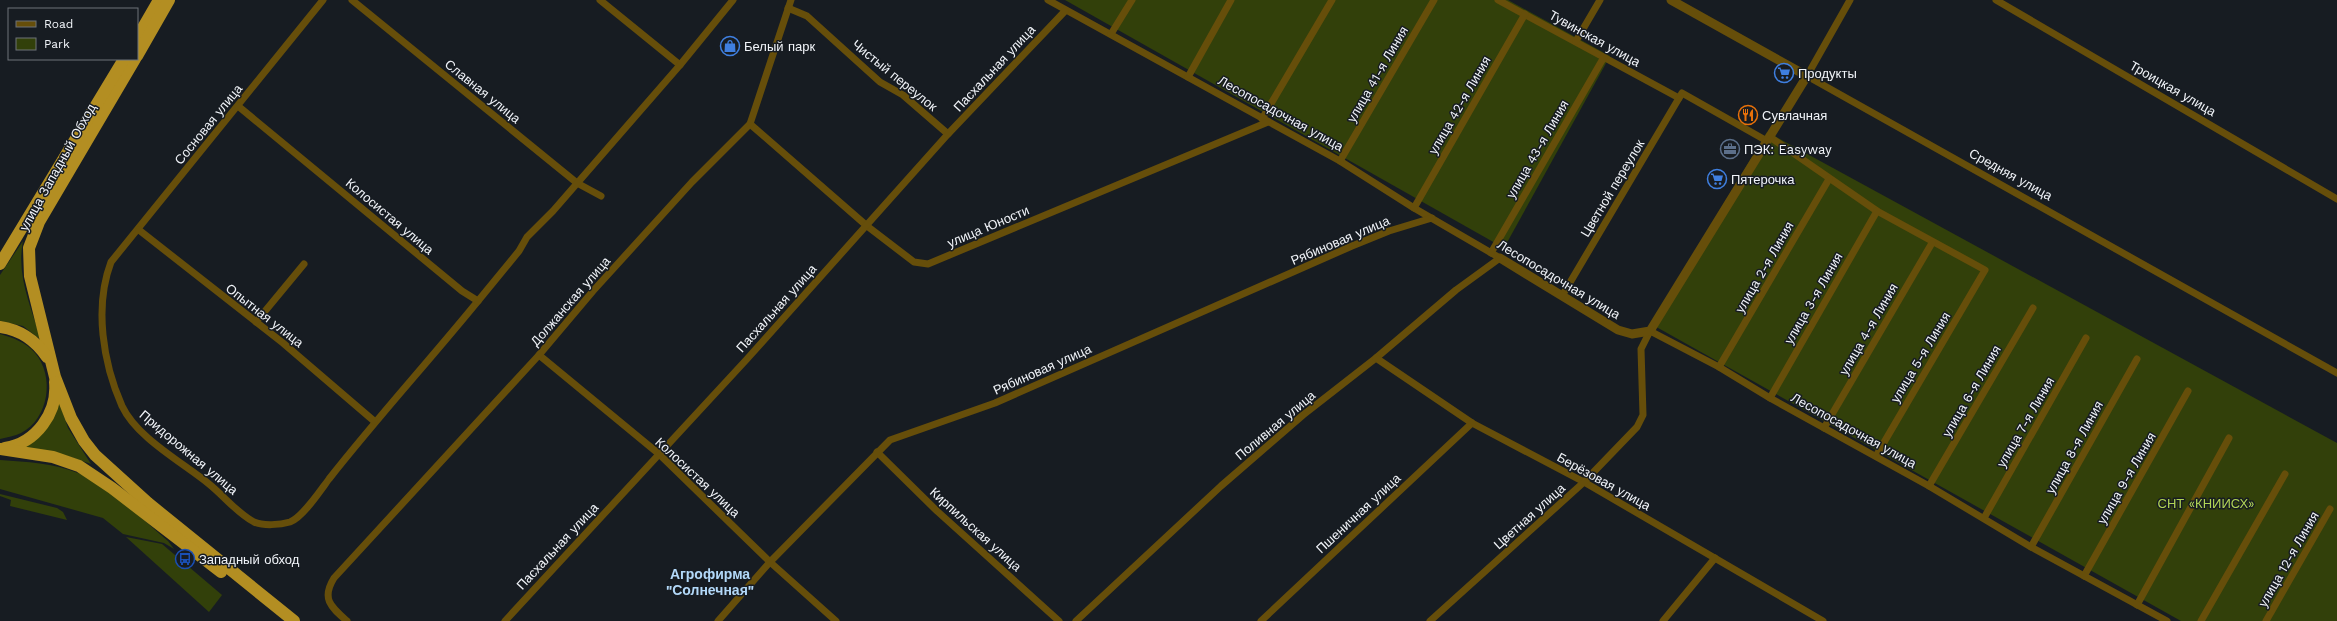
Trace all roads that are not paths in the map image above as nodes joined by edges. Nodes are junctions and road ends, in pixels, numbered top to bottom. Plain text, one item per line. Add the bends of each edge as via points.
1 (160, 0) edge
2 (169, 0) edge
3 (323, 0) edge
4 (352, 0) edge
5 (600, 0) edge
6 (733, 0) edge
7 (791, 0) edge
8 (1048, 0) edge
9 (1132, 0) edge
10 (1231, 0) edge
11 (1332, 0) edge
12 (1434, 0) edge
13 (1498, 0) edge
14 (1600, 0) edge
15 (1671, 0) edge
16 (1850, 0) edge
17 (1996, 0) edge
18 (788, 8) junction
19 (1065, 11) junction
20 (1525, 14) junction
21 (1111, 34) junction
22 (138, 36) edge
23 (1576, 41) junction
24 (138, 54) edge
25 (1604, 57) junction
26 (123, 60) edge
27 (134, 60) edge
28 (680, 65) junction
29 (1807, 76) junction
30 (1188, 77) junction
31 (1681, 96) junction
32 (238, 106) junction
33 (1265, 120) junction
34 (750, 124) junction
35 (948, 134) junction
36 (1768, 139) junction
37 (1340, 161) junction
38 (1829, 179) junction
39 (577, 183) junction
40 (601, 196) dead end
41 (2337, 198) edge
42 (1414, 208) junction
43 (1877, 211) junction
44 (1432, 218) junction
45 (867, 226) junction
46 (139, 230) junction
47 (1932, 243) junction
48 (1491, 254) junction
49 (1500, 258) junction
50 (111, 262) joint
51 (0, 264) edge
52 (304, 264) dead end
53 (1986, 270) joint
54 (1562, 296) junction
55 (478, 301) junction
56 (2033, 308) dead end
57 (256, 322) junction
58 (0, 327) edge
59 (1650, 331) junction
60 (2086, 338) dead end
61 (539, 356) junction
62 (1376, 358) junction
63 (2137, 359) dead end
64 (1719, 367) junction
65 (54, 373) junction
66 (2337, 373) edge
67 (2188, 391) dead end
68 (1770, 398) junction
69 (374, 421) junction
70 (1472, 423) junction
71 (1824, 428) junction
72 (2229, 438) dead end
73 (0, 449) edge
74 (877, 452) junction
75 (659, 454) junction
76 (1876, 456) junction
77 (2285, 474) dead end
78 (1584, 482) junction
79 (1929, 486) junction
80 (2330, 509) dead end
81 (1984, 518) junction
82 (2031, 547) junction
83 (1715, 558) junction
84 (770, 562) junction
85 (2084, 576) junction
86 (2137, 605) junction
87 (282, 621) edge
88 (294, 621) edge
89 (347, 621) edge
90 (505, 621) edge
91 (718, 621) edge
92 (836, 621) edge
93 (1059, 621) edge
94 (1076, 621) edge
95 (1261, 621) edge
96 (1430, 621) edge
97 (1663, 621) edge
98 (1824, 621) edge
99 (2167, 621) edge
100 (2201, 621) edge
101 (2266, 621) edge

1 - 22 highway
2 - 24 highway
3 - 32 street, Сосновая улица
4 - 39 street, Славная улица
5 - 28 street
6 - 28 street
7 - 18 street, Должанская улица
8 - 19 street, Лесопосадочная улица
9 - 21 street
10 - 30 street
11 - 33 street
12 - 37 street, улица 41-я Линия
13 - 20 street, Тувинская улица
14 - 23 street
15 - 29 street, Средняя улица
16 - 29 street
17 - 41 street, Троицкая улица
18 - 34 street, Должанская улица
18 - 35 street, Чистый переулок via 807,16 880,82 903,94
19 - 21 street, Лесопосадочная улица
19 - 35 street, Пасхальная улица
20 - 23 street, Тувинская улица
20 - 42 street, улица 42-я Линия
21 - 30 street, Лесопосадочная улица
23 - 25 street, Тувинская улица
25 - 31 street, Тувинская улица
25 - 48 street, улица 43-я Линия
26 - 51 highway, улица Западный Обход
27 - 65 highway, улица Западный Обход via 40,222 29,248 30,276
28 - 39 street
29 - 36 street
29 - 66 street, Средняя улица
30 - 33 street, Лесопосадочная улица
31 - 36 street, Тувинская улица
31 - 54 street, Цветной переулок
32 - 46 street, Сосновая улица
32 - 55 street, Колосистая улица via 462,291
33 - 37 street, Лесопосадочная улица
33 - 45 street, улица Юности via 928,264 914,262
34 - 45 street, улица Юности
34 - 61 street, Должанская улица via 687,188 593,291
35 - 45 street, Пасхальная улица
36 - 38 street, Тувинская улица
36 - 59 street
37 - 42 street, Лесопосадочная улица
38 - 43 street, Тувинская улица
38 - 64 street, улица 2-я Линия
39 - 40 street, Славная улица
39 - 55 street via 527,237 520,251
42 - 44 street, Лесопосадочная улица
43 - 47 street, Тувинская улица
43 - 68 street, улица 3-я Линия
44 - 48 street, Лесопосадочная улица
44 - 74 street, Рябиновая улица via 1360,243 995,403 890,440
45 - 75 street, Пасхальная улица
46 - 50 street, Сосновая улица
46 - 57 street, Опытная улица
47 - 53 street, Тувинская улица
47 - 71 street, улица 4-я Линия
48 - 49 street, Лесопосадочная улица
49 - 54 street, Лесопосадочная улица
49 - 62 street, Поливная улица via 1456,290
50 - 69 street, Придорожная улица via 103,288 103,333 110,371 122,406 130,420 149,438 256,523 289,522 295,519 309,505
52 - 57 street
53 - 76 street, улица 5-я Линия
54 - 59 street, Лесопосадочная улица via 1618,330 1632,334
55 - 69 street
56 - 79 street, улица 6-я Линия
57 - 69 street, Опытная улица
58 - 65 highway via 22,333 32,339 48,358
59 - 64 street, Лесопосадочная улица
59 - 78 street, Цветная улица via 1641,349 1643,415 1637,427
60 - 81 street, улица 7-я Линия
61 - 75 street, Колосистая улица
61 - 89 street, Должанская улица via 334,578 328,593 333,609
62 - 70 street, Берёзовая улица
62 - 94 street, Поливная улица via 1221,486
63 - 82 street, улица 8-я Линия
64 - 68 street, Лесопосадочная улица
65 - 73 highway via 54,400 46,421 30,437
65 - 88 highway, улица Западный Обход via 77,430 94,456
67 - 85 street, улица 9-я Линия
68 - 71 street, Лесопосадочная улица
70 - 78 street, Берёзовая улица
70 - 95 street, Пшеничная улица
71 - 76 street, Лесопосадочная улица
72 - 86 street
73 - 87 highway via 52,457 68,461 88,471 171,532
74 - 84 street, Рябиновая улица
74 - 93 street, Кирпильская улица via 937,511
75 - 84 street, Колосистая улица
75 - 90 street, Пасхальная улица
76 - 79 street, Лесопосадочная улица
77 - 100 street
78 - 83 street, Берёзовая улица
78 - 96 street, Цветная улица
79 - 81 street, Лесопосадочная улица
80 - 101 street, улица 12-я Линия
81 - 82 street, Лесопосадочная улица
82 - 85 street, Лесопосадочная улица
83 - 97 street
83 - 98 street, Берёзовая улица
84 - 91 street, Рябиновая улица
84 - 92 street, Колосистая улица
85 - 86 street, Лесопосадочная улица
86 - 99 street, Лесопосадочная улица

